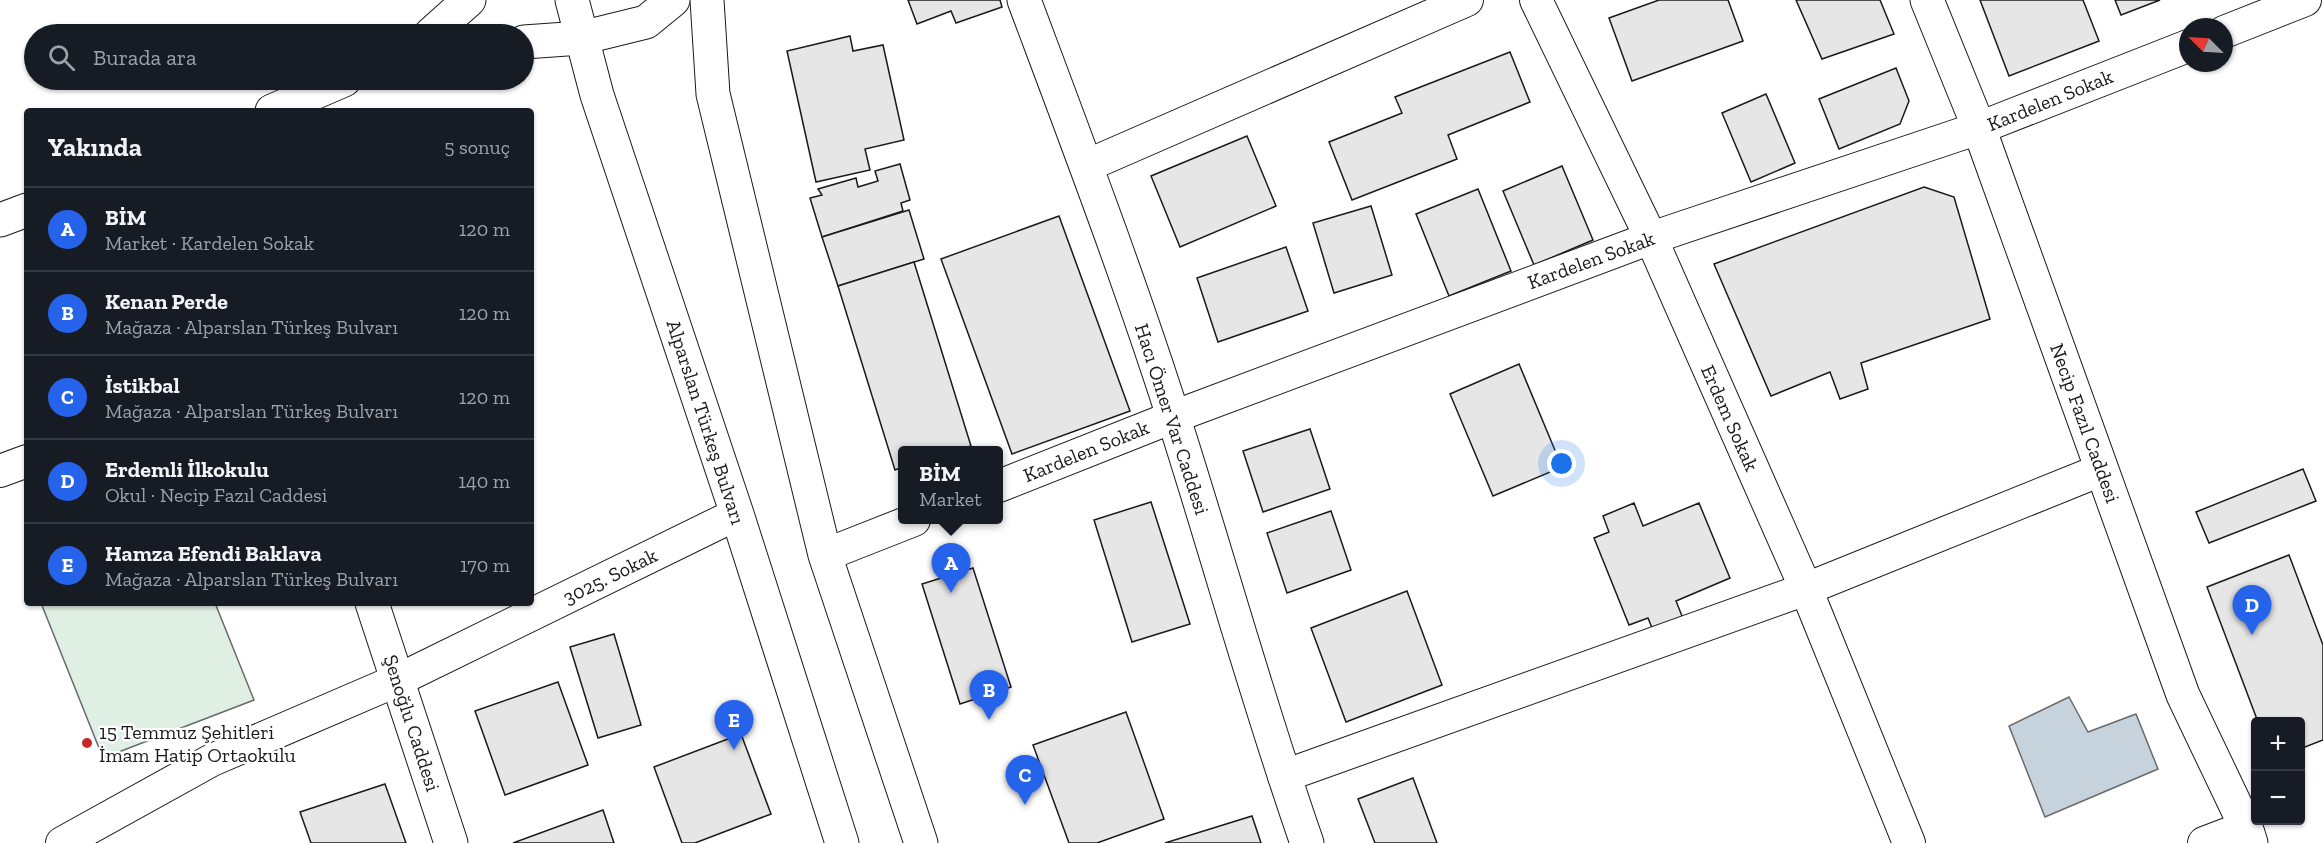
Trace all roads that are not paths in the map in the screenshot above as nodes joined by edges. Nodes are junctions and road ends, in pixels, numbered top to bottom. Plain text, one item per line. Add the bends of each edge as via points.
1 (469, 0) edge
2 (572, 0) edge
3 (673, 0) edge
4 (707, 0) edge
5 (1024, 0) edge
6 (1467, 0) edge
7 (1536, 0) edge
8 (1927, 0) edge
9 (2305, 0) edge
10 (442, 24) edge
11 (2233, 28) edge
12 (581, 38) junction
13 (534, 41) edge
14 (2179, 50) edge
15 (321, 90) edge
16 (279, 108) edge
17 (1979, 128) junction
18 (1086, 166) junction
19 (24, 211) edge
20 (0, 220) edge
21 (1650, 238) junction
22 (1173, 417) junction
23 (24, 462) edge
24 (2101, 470) junction
25 (0, 471) edge
26 (1003, 484) edge
27 (737, 514) junction
28 (902, 524) edge
29 (825, 555) junction
30 (1806, 589) junction
31 (373, 606) edge
32 (398, 680) junction
33 (1284, 776) junction
34 (2248, 835) edge
35 (62, 843) edge
36 (451, 843) edge
37 (842, 843) edge
38 (921, 843) edge
39 (1306, 843) edge
40 (1909, 843) edge
41 (2204, 843) edge

1 - 10 main road
2 - 12 main road, Alparslan Türkeş Bulvarı
3 - 12 main road via 646,22
4 - 29 main road via 713,94
5 - 18 main road, Hacı Ömer Var Caddesi
6 - 18 street
7 - 21 street, Erdem Sokak
8 - 17 main road, Necip Fazıl Caddesi
9 - 11 street
12 - 13 main road
12 - 27 main road, Alparslan Türkeş Bulvarı
14 - 17 street, Kardelen Sokak
15 - 16 main road
17 - 21 street, Kardelen Sokak
17 - 24 main road, Necip Fazıl Caddesi
18 - 22 main road, Hacı Ömer Var Caddesi
19 - 20 main road
21 - 22 street, Kardelen Sokak
21 - 30 street, Erdem Sokak
22 - 26 street, Kardelen Sokak
22 - 33 main road, Hacı Ömer Var Caddesi
23 - 25 street
24 - 30 street
24 - 34 main road, Necip Fazıl Caddesi via 2183,695
27 - 32 street, 3025. Sokak
27 - 37 main road, Alparslan Türkeş Bulvarı
28 - 29 street
29 - 38 main road
30 - 33 street
30 - 40 street, Erdem Sokak
31 - 32 main road, Şenoğlu Caddesi
32 - 35 street, 3025. Sokak via 212,760
32 - 36 main road, Şenoğlu Caddesi
33 - 39 main road, Hacı Ömer Var Caddesi
34 - 41 street

